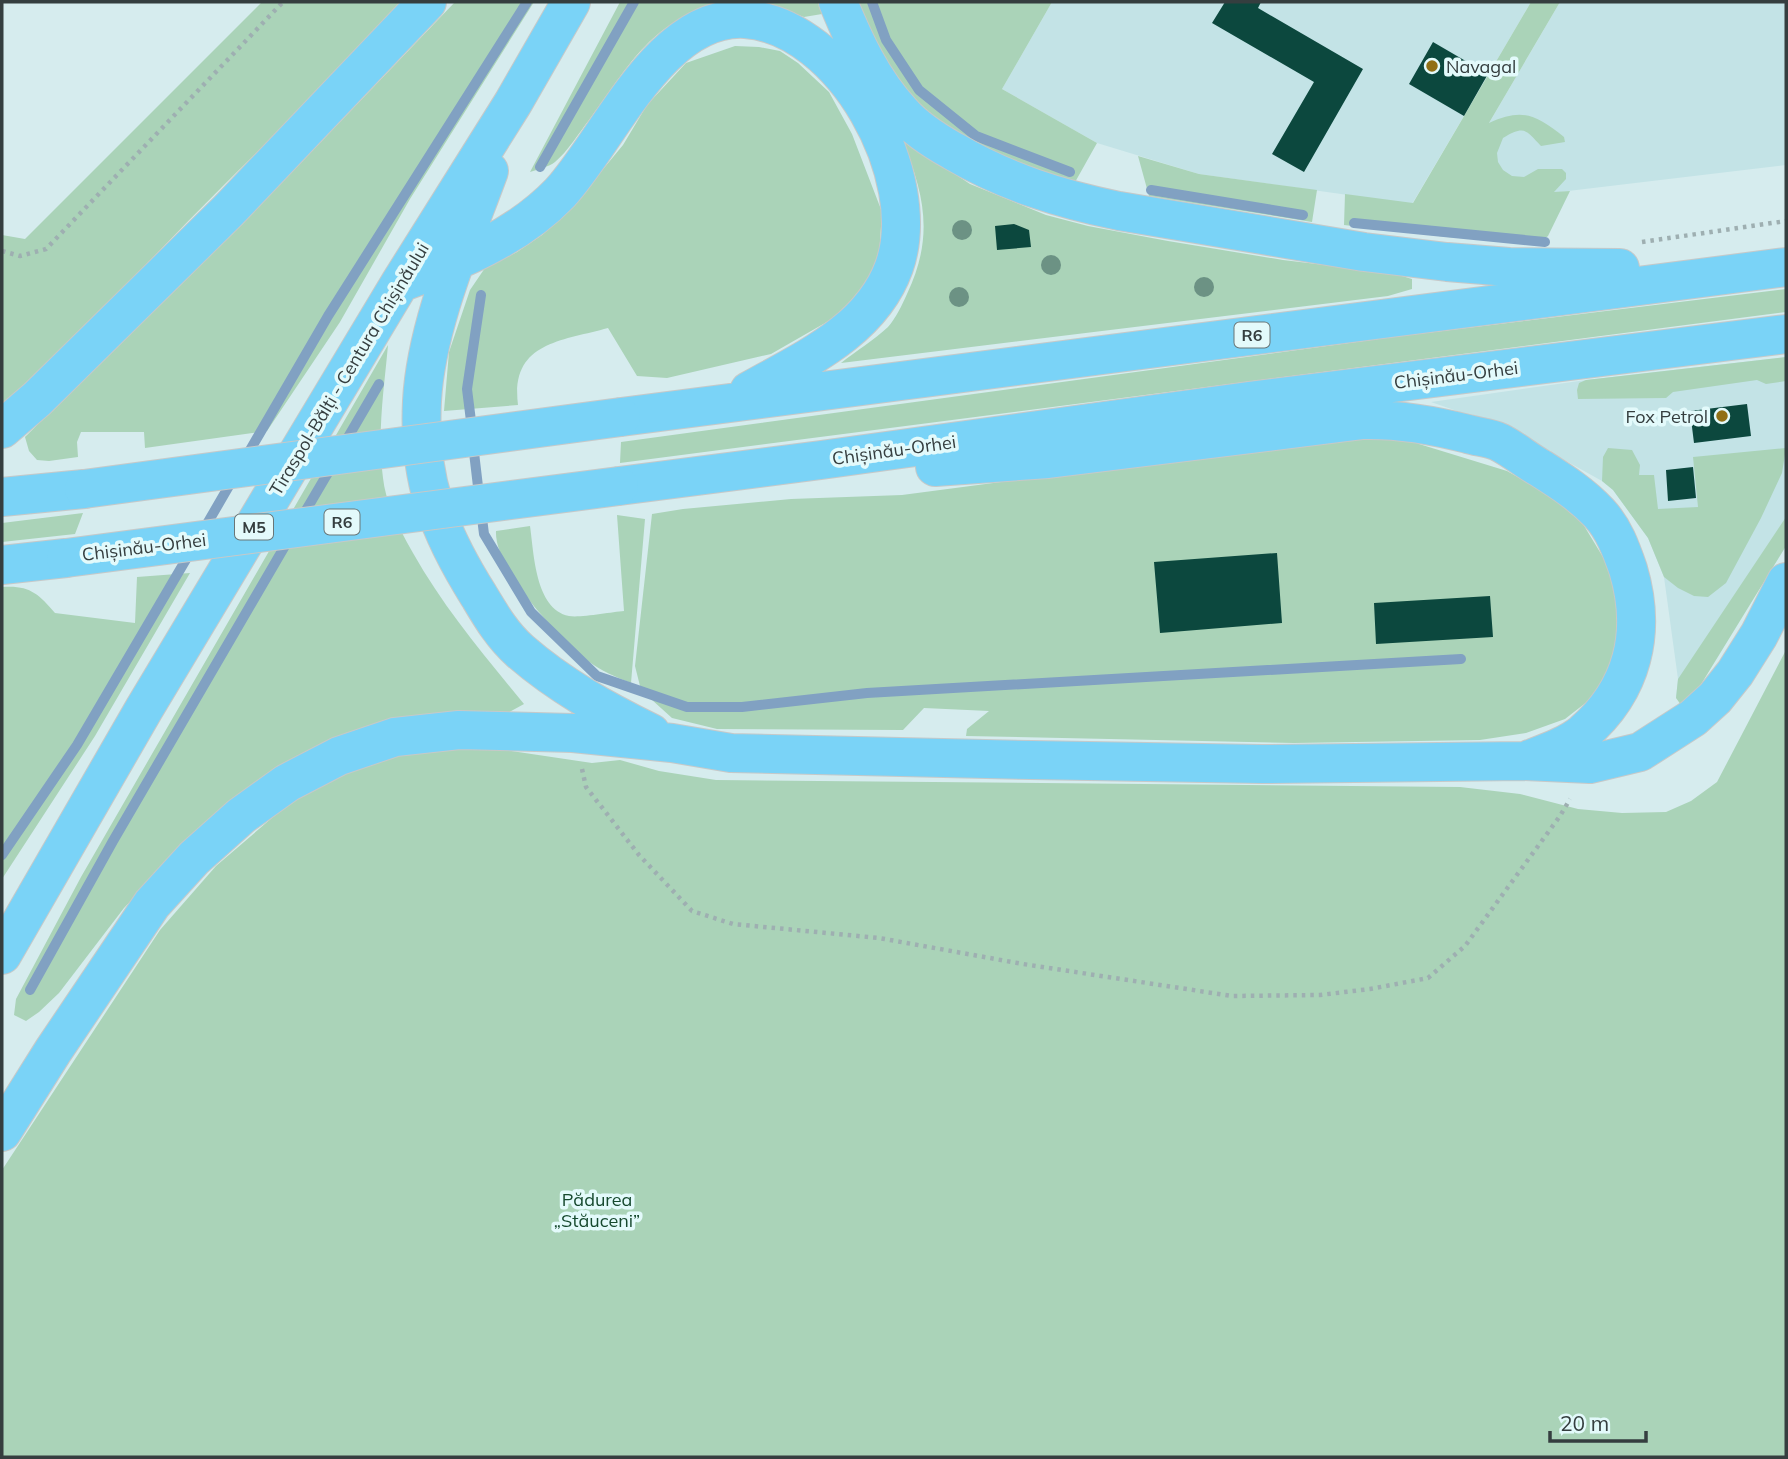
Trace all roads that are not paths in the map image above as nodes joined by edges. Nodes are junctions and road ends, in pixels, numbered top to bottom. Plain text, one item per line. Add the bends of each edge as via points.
1 (428, 2) edge
2 (571, 2) edge
3 (838, 2) edge
4 (513, 103) junction
5 (456, 263) junction
6 (1780, 268) edge
7 (400, 283) junction
8 (1786, 334) edge
9 (730, 401) junction
10 (2, 429) edge
11 (821, 460) junction
12 (2, 497) edge
13 (2, 565) edge
14 (1786, 582) edge
15 (672, 743) junction
16 (1523, 761) junction
17 (2, 955) edge
18 (2, 1132) edge

1 - 10 highway via 229,209
2 - 4 highway, Tiraspol-Bălți - Centura Chișinăului / M5
3 - 6 highway via 873,76 902,114 985,170 1090,206 1447,262 1509,267
4 - 5 highway
4 - 7 highway, Tiraspol-Bălți - Centura Chișinăului / M5
5 - 7 highway
5 - 9 highway via 528,220 560,193 648,73 678,43 726,19 778,25 810,44 869,111 893,167 901,236 894,267 880,293 849,332
5 - 15 highway via 432,336 422,400 425,474 440,527 501,631 520,650 601,707
6 - 9 highway, R6
7 - 17 highway, Tiraspol-Bălți - Centura Chișinăului / M5
8 - 11 highway, Chișinău-Orhei / R6
9 - 12 highway, R6, bridge
11 - 13 highway, Chișinău-Orhei / R6, bridge
11 - 16 highway via 947,467 997,464 1394,419 1438,425 1499,442 1574,488 1606,522 1621,548 1634,588 1637,631 1620,690 1582,734
14 - 16 highway via 1735,673 1693,718 1640,752 1590,764
15 - 16 highway via 731,753 1031,760 1262,764
15 - 18 highway via 573,733 459,730 395,737 339,756 287,783 194,858 152,904

